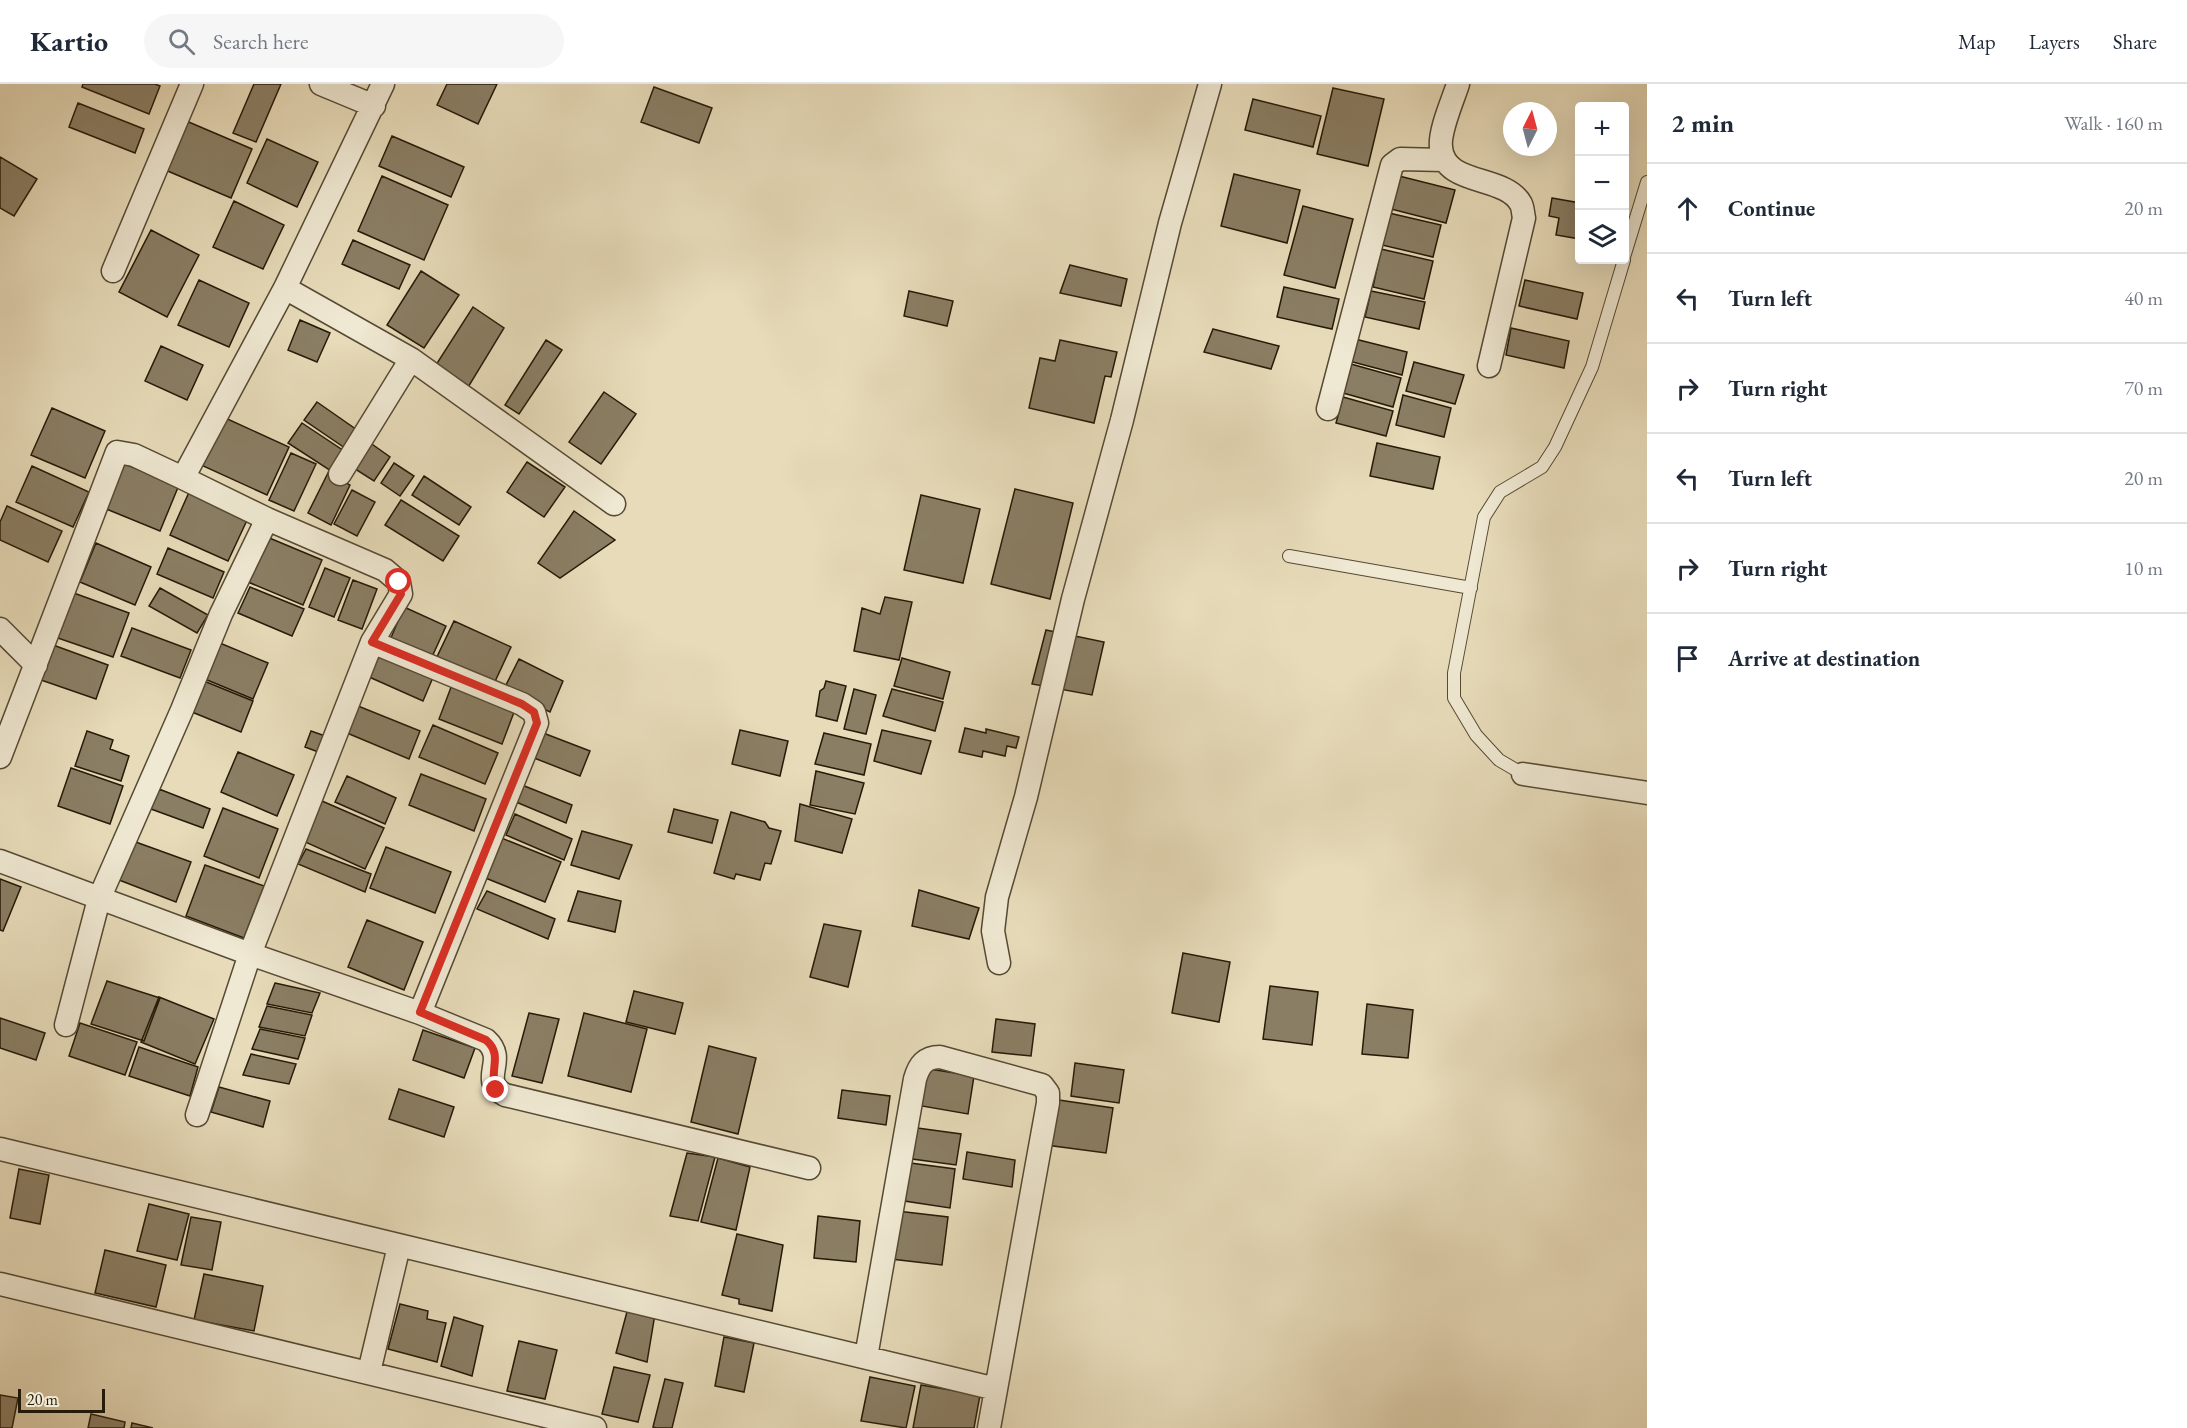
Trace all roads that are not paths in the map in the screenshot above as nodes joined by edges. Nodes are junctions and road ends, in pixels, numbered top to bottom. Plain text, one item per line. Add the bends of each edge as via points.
1 (192, 84) edge
2 (321, 84) edge
3 (383, 84) edge
4 (1210, 84) edge
5 (1458, 84) edge
6 (374, 106) junction
7 (1444, 160) junction
8 (1647, 182) edge
9 (1629, 241) edge
10 (1622, 264) edge
11 (113, 271) dead end
12 (285, 288) junction
13 (411, 359) junction
14 (1489, 366) dead end
15 (1328, 409) dead end
16 (340, 474) dead end
17 (183, 478) junction
18 (614, 504) dead end
19 (267, 519) junction
20 (1289, 556) dead end
21 (1471, 588) junction
22 (0, 629) edge
23 (372, 642) junction
24 (36, 665) junction
25 (0, 757) edge
26 (1523, 774) joint
27 (1647, 793) edge
28 (0, 861) edge
29 (99, 899) junction
30 (250, 954) junction
31 (999, 963) dead end
32 (420, 1012) junction
33 (66, 1025) dead end
34 (197, 1115) dead end
35 (0, 1149) edge
36 (809, 1168) dead end
37 (399, 1246) junction
38 (0, 1284) edge
39 (866, 1357) junction
40 (369, 1372) junction
41 (996, 1389) junction
42 (595, 1428) edge
43 (989, 1428) edge

1 - 11 street
2 - 6 street
3 - 6 street
4 - 31 street via 1170,223 998,897 993,931
5 - 7 street via 1440,146
6 - 12 street
7 - 14 street via 1452,169 1511,193 1522,205 1524,218
7 - 15 street via 1400,159 1392,165
8 - 9 lane
10 - 21 lane via 1592,367 1555,447 1542,466 1500,492 1484,517
12 - 13 street
12 - 17 street
13 - 16 street
13 - 18 street
17 - 19 street
17 - 24 street via 117,452
19 - 23 street via 385,570 399,582 401,594
19 - 29 street via 221,614
20 - 21 lane
21 - 26 lane via 1454,674 1454,698 1476,735 1499,760
22 - 24 street
23 - 30 street
23 - 32 street via 522,704 534,712 537,723
24 - 25 street
26 - 27 street
28 - 29 street
29 - 30 street
29 - 33 street
30 - 32 street
30 - 34 street
32 - 36 street via 494,1046 492,1081 496,1090 505,1095
35 - 37 street
37 - 39 street
37 - 40 street
38 - 40 street
39 - 41 street
39 - 41 street via 915,1079 921,1063 930,1057 940,1057 1042,1085 1048,1093
40 - 42 street
41 - 43 street

